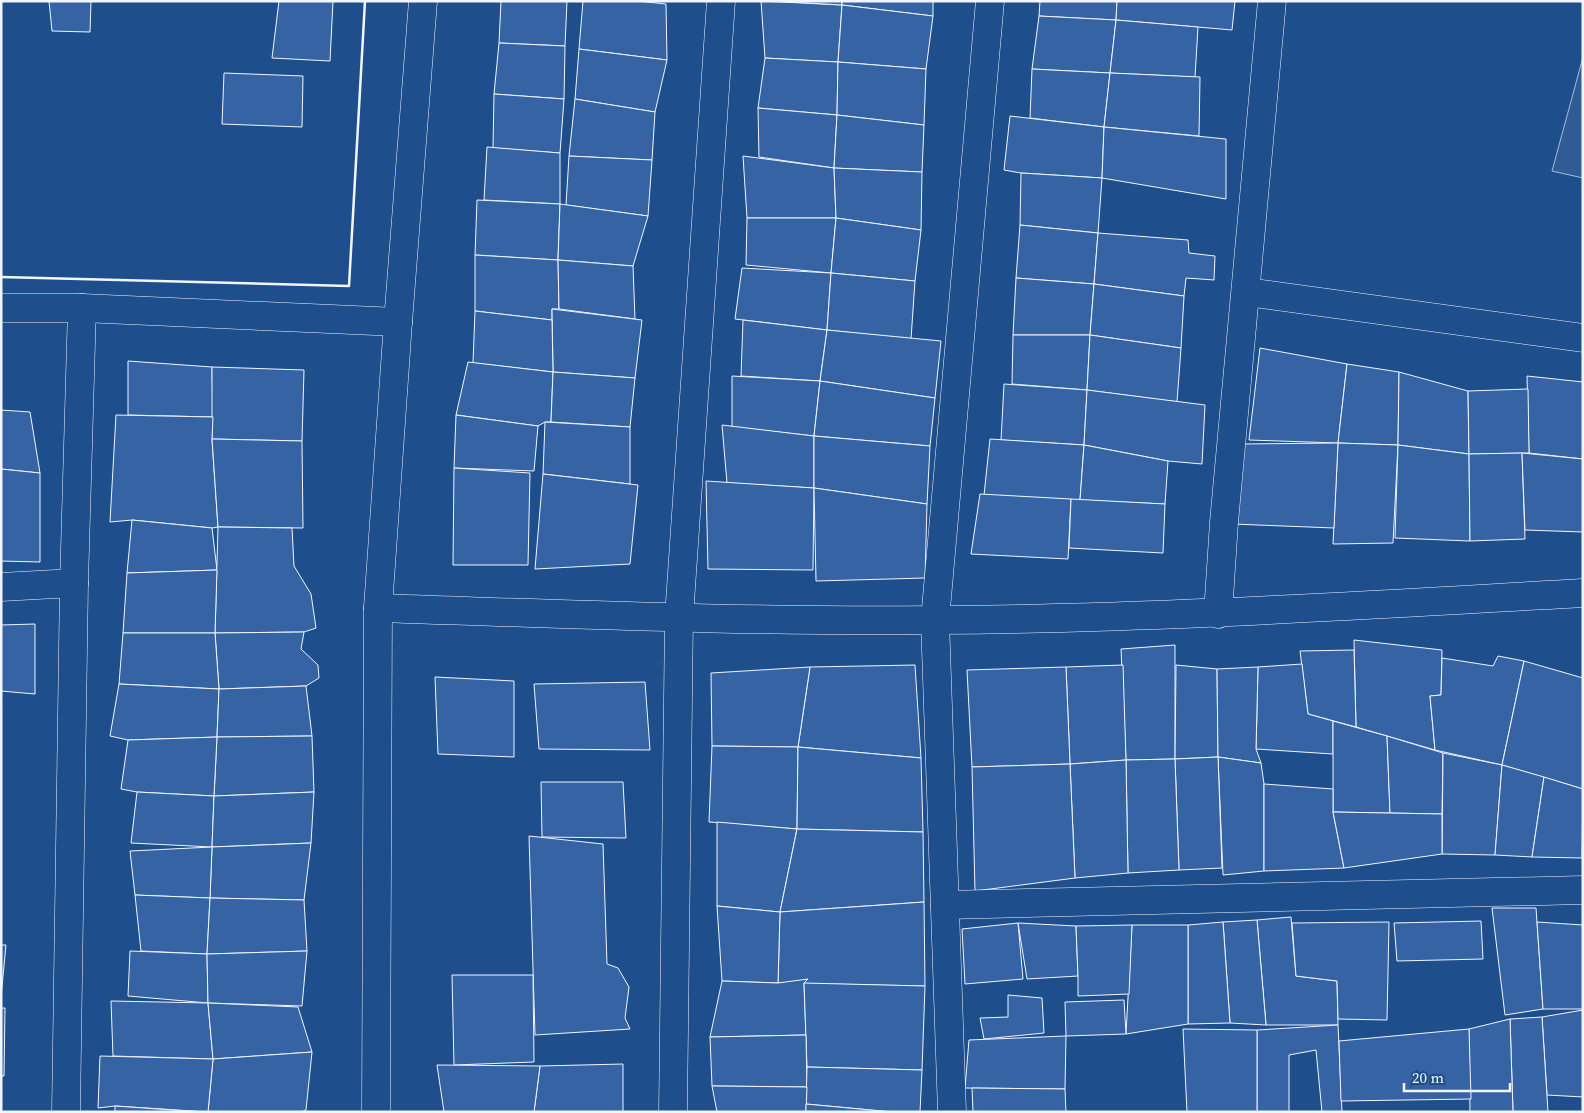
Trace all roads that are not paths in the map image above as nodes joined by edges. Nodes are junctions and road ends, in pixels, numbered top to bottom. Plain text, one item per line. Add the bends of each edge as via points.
1 (424, 1) edge
2 (721, 1) edge
3 (990, 1) edge
4 (1272, 1) edge
5 (1247, 292) junction
6 (1, 308) edge
7 (82, 308) junction
8 (398, 322) junction
9 (1583, 338) edge
10 (74, 583) junction
11 (1, 587) edge
12 (1583, 593) edge
13 (378, 608) junction
14 (1218, 614) junction
15 (679, 617) junction
16 (935, 620) junction
17 (1583, 890) edge
18 (945, 905) junction
19 (66, 1112) edge
20 (376, 1112) edge
21 (673, 1112) edge
22 (952, 1112) edge

1 - 8 street
2 - 15 street
3 - 16 street
4 - 5 street
5 - 9 street
5 - 14 street
6 - 7 street
7 - 8 street
7 - 10 street
8 - 13 street
10 - 11 street
10 - 19 street
12 - 14 street
13 - 15 street
13 - 20 street
14 - 16 street
15 - 16 street
15 - 21 street
16 - 18 street
17 - 18 street
18 - 22 street

